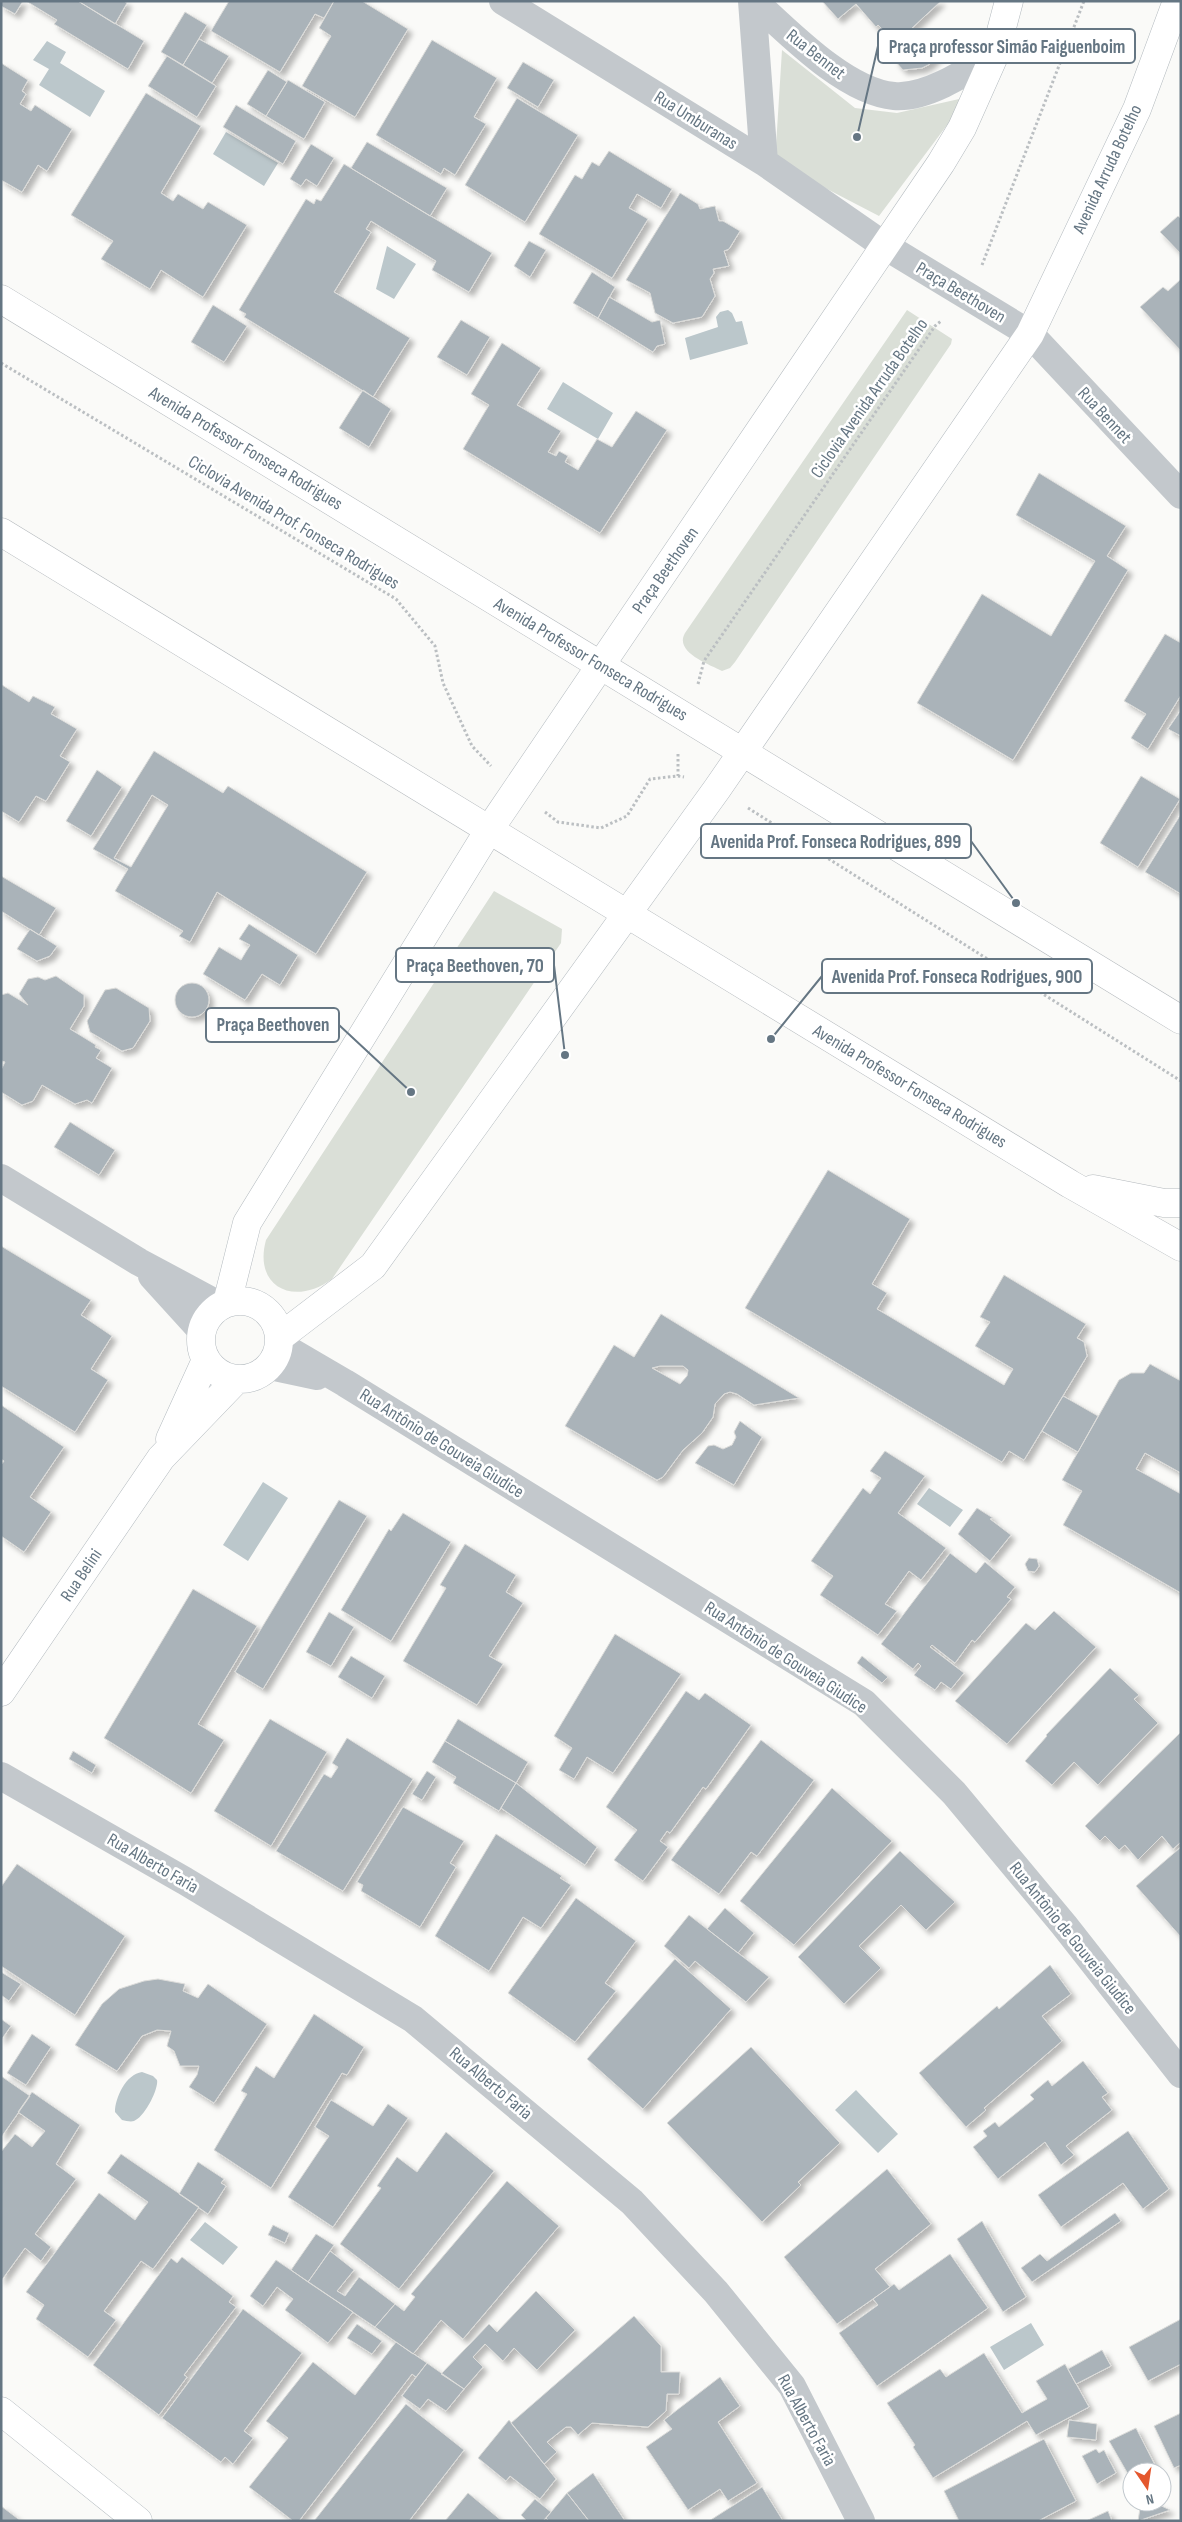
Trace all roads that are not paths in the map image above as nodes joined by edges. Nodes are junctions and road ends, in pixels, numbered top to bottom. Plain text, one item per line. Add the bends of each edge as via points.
1 (503, 1) edge
2 (753, 1) edge
3 (1009, 1) edge
4 (1177, 1) edge
5 (995, 54) junction
6 (764, 162) junction
7 (885, 246) junction
8 (1, 299) edge
9 (1030, 334) junction
10 (1181, 495) edge
11 (1, 532) edge
12 (600, 664) junction
13 (743, 750) junction
14 (489, 830) junction
15 (626, 913) junction
16 (1181, 1020) edge
17 (1, 1178) edge
18 (1070, 1184) junction
19 (1181, 1203) edge
20 (1181, 1247) edge
21 (139, 1262) junction
22 (224, 1304) junction
23 (202, 1331) junction
24 (277, 1349) junction
25 (206, 1360) junction
26 (237, 1379) junction
27 (161, 1458) junction
28 (1, 1692) edge
29 (1, 1776) edge
30 (1181, 2074) edge
31 (1, 2411) edge
32 (138, 2521) edge
33 (861, 2521) edge

1 - 6 street, Rua Umburanas
2 - 5 street, Rua Bennet via 805,48 862,89 895,96 930,90
2 - 6 street, Rua Bennet
3 - 5 main road
4 - 9 main road, Avenida Arruda Botelho via 1137,108
5 - 7 main road via 962,128
6 - 7 street, Rua Umburanas
7 - 9 street, Praça Beethoven
7 - 12 main road, Praça Beethoven
8 - 12 main road, Avenida Professor Fonseca Rodrigues
9 - 10 street, Rua Bennet
9 - 13 main road
11 - 14 main road, Avenida Professor Fonseca Rodrigues
12 - 13 main road, Avenida Professor Fonseca Rodrigues
12 - 14 main road, Praça Beethoven
13 - 15 main road
13 - 16 main road, Avenida Professor Fonseca Rodrigues
14 - 15 main road, Avenida Professor Fonseca Rodrigues
14 - 22 main road, Praça Beethoven via 248,1223
15 - 18 main road, Avenida Professor Fonseca Rodrigues
15 - 24 main road via 373,1266
17 - 21 street
18 - 19 main road via 1164,1203
18 - 20 main road, Avenida Professor Fonseca Rodrigues
21 - 22 street
21 - 23 street
22 - 23 main road via 206,1321
22 - 24 main road via 241,1300 268,1311 276,1323
23 - 25 main road via 201,1346
24 - 26 main road via 255,1376
24 - 30 street, Rua Antônio de Gouveia Giudice via 345,1383 864,1703 954,1793 1076,1940
25 - 26 main road via 220,1373
25 - 27 main road, Rua Belini
26 - 27 main road, Rua Belini
27 - 28 main road, Rua Belini
29 - 33 street, Rua Alberto Faria via 185,1881 413,2019 632,2202 716,2292 792,2386
31 - 32 main road

